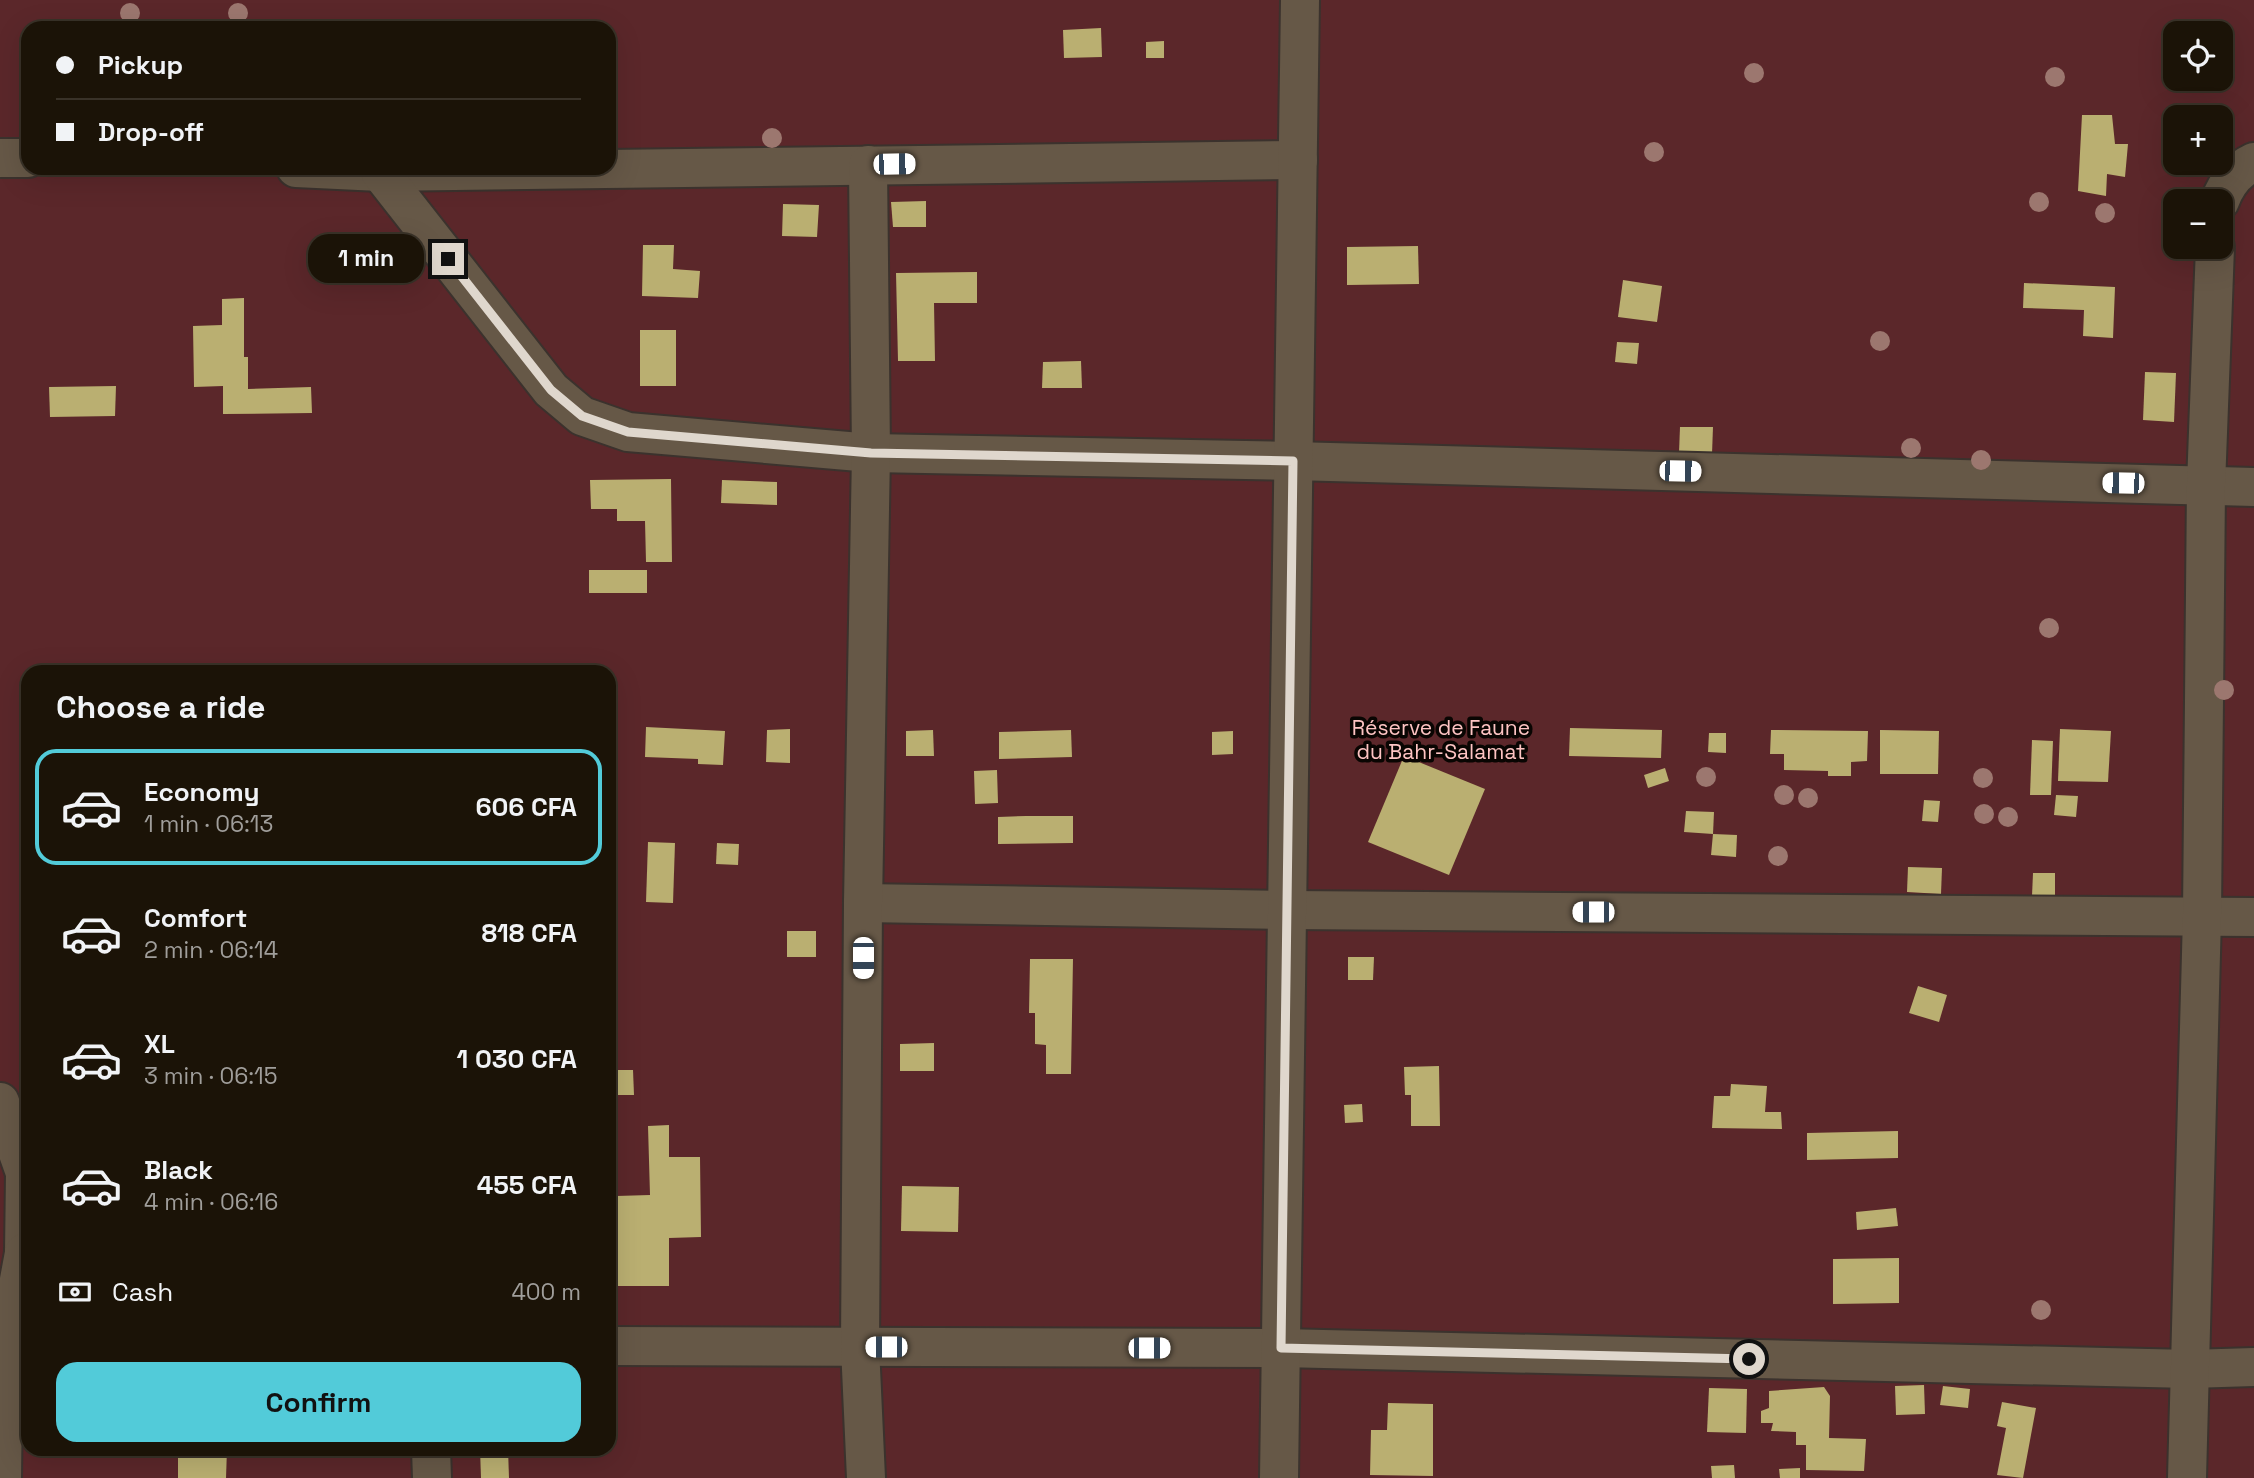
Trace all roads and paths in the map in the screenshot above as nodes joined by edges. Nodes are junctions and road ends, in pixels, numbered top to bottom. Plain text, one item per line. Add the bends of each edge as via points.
1 (1300, 0) edge
2 (0, 158) edge
3 (21, 158) edge
4 (1298, 160) junction
5 (2254, 162) edge
6 (868, 165) junction
7 (616, 169) edge
8 (382, 175) edge
9 (2223, 189) edge
10 (2215, 259) edge
11 (871, 453) junction
12 (1293, 461) junction
13 (2206, 485) junction
14 (2254, 487) edge
15 (863, 903) junction
16 (1288, 910) junction
17 (2202, 916) junction
18 (2254, 917) edge
19 (0, 1102) edge
20 (21, 1164) edge
21 (21, 1286) edge
22 (616, 1346) edge
23 (859, 1346) junction
24 (1281, 1348) junction
25 (11, 1355) edge
26 (2254, 1367) edge
27 (2190, 1369) junction
28 (431, 1456) edge
29 (2, 1478) edge
30 (432, 1478) edge
31 (866, 1478) edge
32 (1279, 1478) edge
33 (2187, 1478) edge

1 - 4 street
2 - 3 street
4 - 6 street
4 - 12 street
5 - 9 street
6 - 7 street
6 - 11 street
8 - 11 street via 551,390 582,416 628,432
10 - 13 street
11 - 12 street
11 - 15 street
12 - 13 street
12 - 16 street
13 - 14 street
13 - 17 street
15 - 16 street
15 - 23 street
16 - 17 street
16 - 24 street
17 - 18 street
17 - 27 street
19 - 20 street
21 - 25 street
22 - 23 street
23 - 24 street
23 - 31 street
24 - 27 street
24 - 32 street
25 - 29 street
26 - 27 street
27 - 33 street
28 - 30 street

